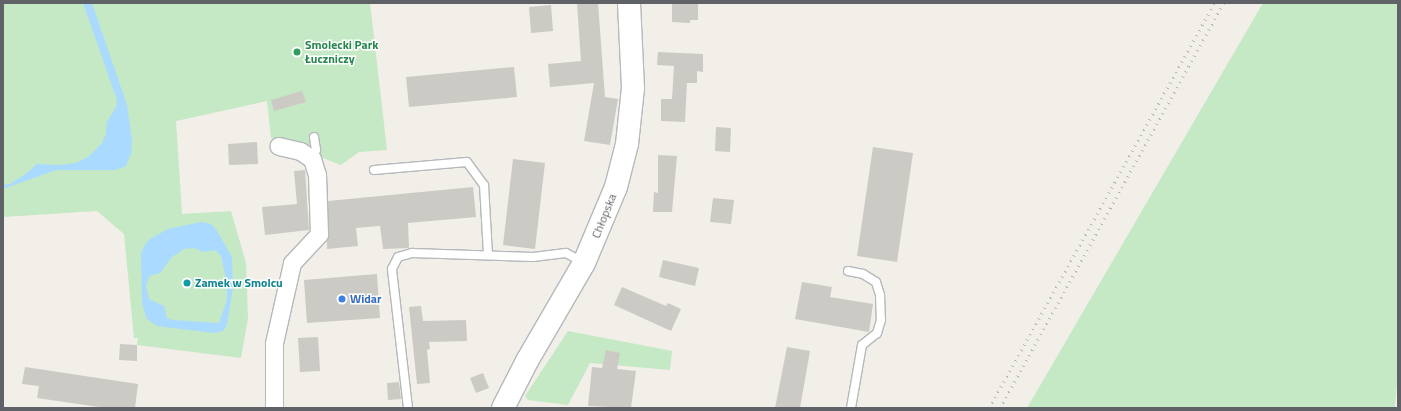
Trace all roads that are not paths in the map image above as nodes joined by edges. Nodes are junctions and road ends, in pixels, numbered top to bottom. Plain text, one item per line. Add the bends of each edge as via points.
1 (629, 3) edge
2 (314, 137) dead end
3 (279, 146) dead end
4 (312, 159) junction
5 (374, 170) dead end
6 (488, 255) junction
7 (584, 263) junction
8 (848, 271) dead end
9 (274, 408) edge
10 (408, 408) edge
11 (503, 408) edge
12 (851, 408) edge

1 - 7 street, Chłopska via 633,88 628,137 612,200
2 - 4 lane via 316,150
3 - 4 street via 300,151
4 - 9 street via 317,175 319,234 292,263 274,343
5 - 6 lane via 467,162 484,185
6 - 7 lane via 534,257 566,253
6 - 10 lane via 412,253 398,257 393,263
7 - 11 street, Chłopska
8 - 12 lane via 863,274 876,282 880,295 881,320 877,333 862,345

